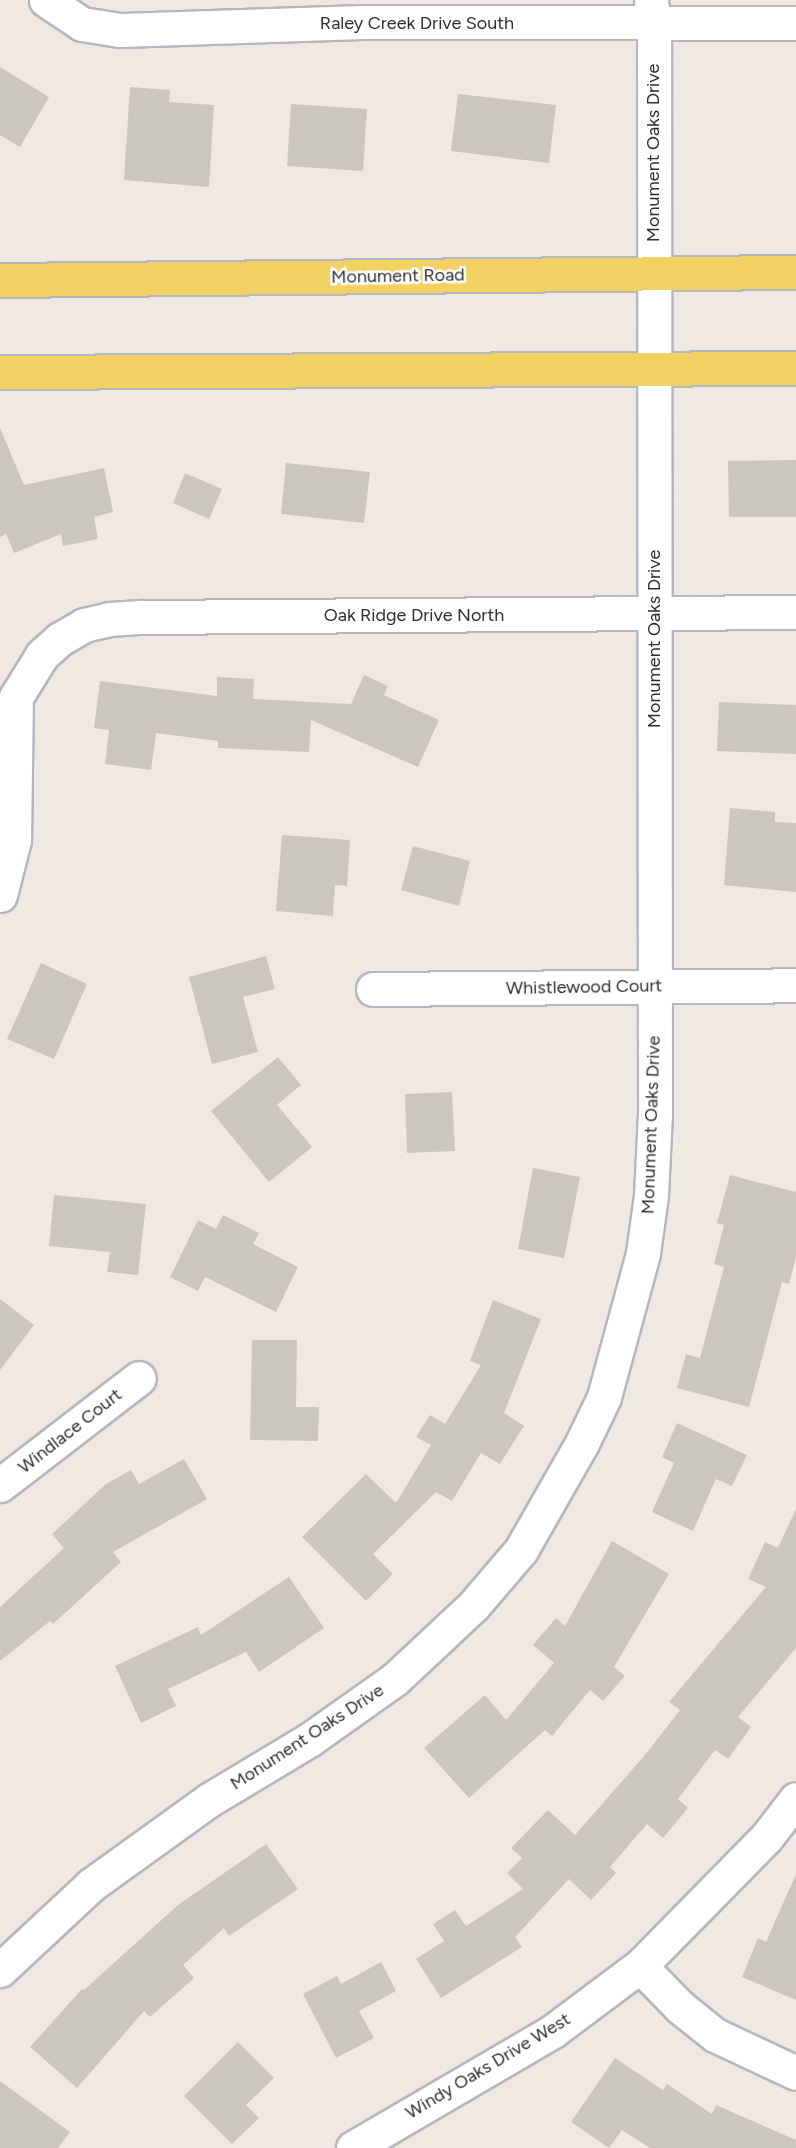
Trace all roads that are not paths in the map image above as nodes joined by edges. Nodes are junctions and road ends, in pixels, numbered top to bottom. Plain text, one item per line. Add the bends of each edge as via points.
1 (46, 0) edge
2 (652, 12) edge
3 (796, 23) edge
4 (796, 272) edge
5 (653, 273) junction
6 (0, 280) edge
7 (796, 368) edge
8 (653, 369) junction
9 (0, 372) edge
10 (796, 612) edge
11 (654, 614) junction
12 (0, 895) edge
13 (655, 985) junction
14 (796, 985) edge
15 (373, 989) dead end
16 (139, 1378) dead end
17 (0, 1485) edge
18 (796, 1799) edge
19 (640, 1966) junction
20 (0, 1970) edge
21 (796, 2073) edge
22 (352, 2148) edge

1 - 2 street, Raley Creek Drive South via 82,24 121,30
2 - 3 street, Raley Creek Drive South
2 - 5 street, Monument Oaks Drive
4 - 5 main road, Monument Road
5 - 6 main road, Monument Road
5 - 8 street, Monument Oaks Drive
7 - 8 main road
8 - 9 main road
8 - 11 street, Monument Oaks Drive
10 - 11 street, Oak Ridge Drive North
11 - 12 street, Oak Ridge Drive North via 110,619 84,625 42,655 16,697 14,840
11 - 13 street, Monument Oaks Drive
13 - 14 street, Whistlewood Court
13 - 15 street, Whistlewood Court
13 - 20 street, Monument Oaks Drive via 652,1172 643,1253 604,1397 521,1550 474,1605 395,1679 309,1740 210,1800 91,1885
16 - 17 street, Windlace Court
18 - 19 street, Windy Oaks Drive West via 766,1838
19 - 21 street via 680,2007 715,2035
19 - 22 street, Windy Oaks Drive West via 553,2031

